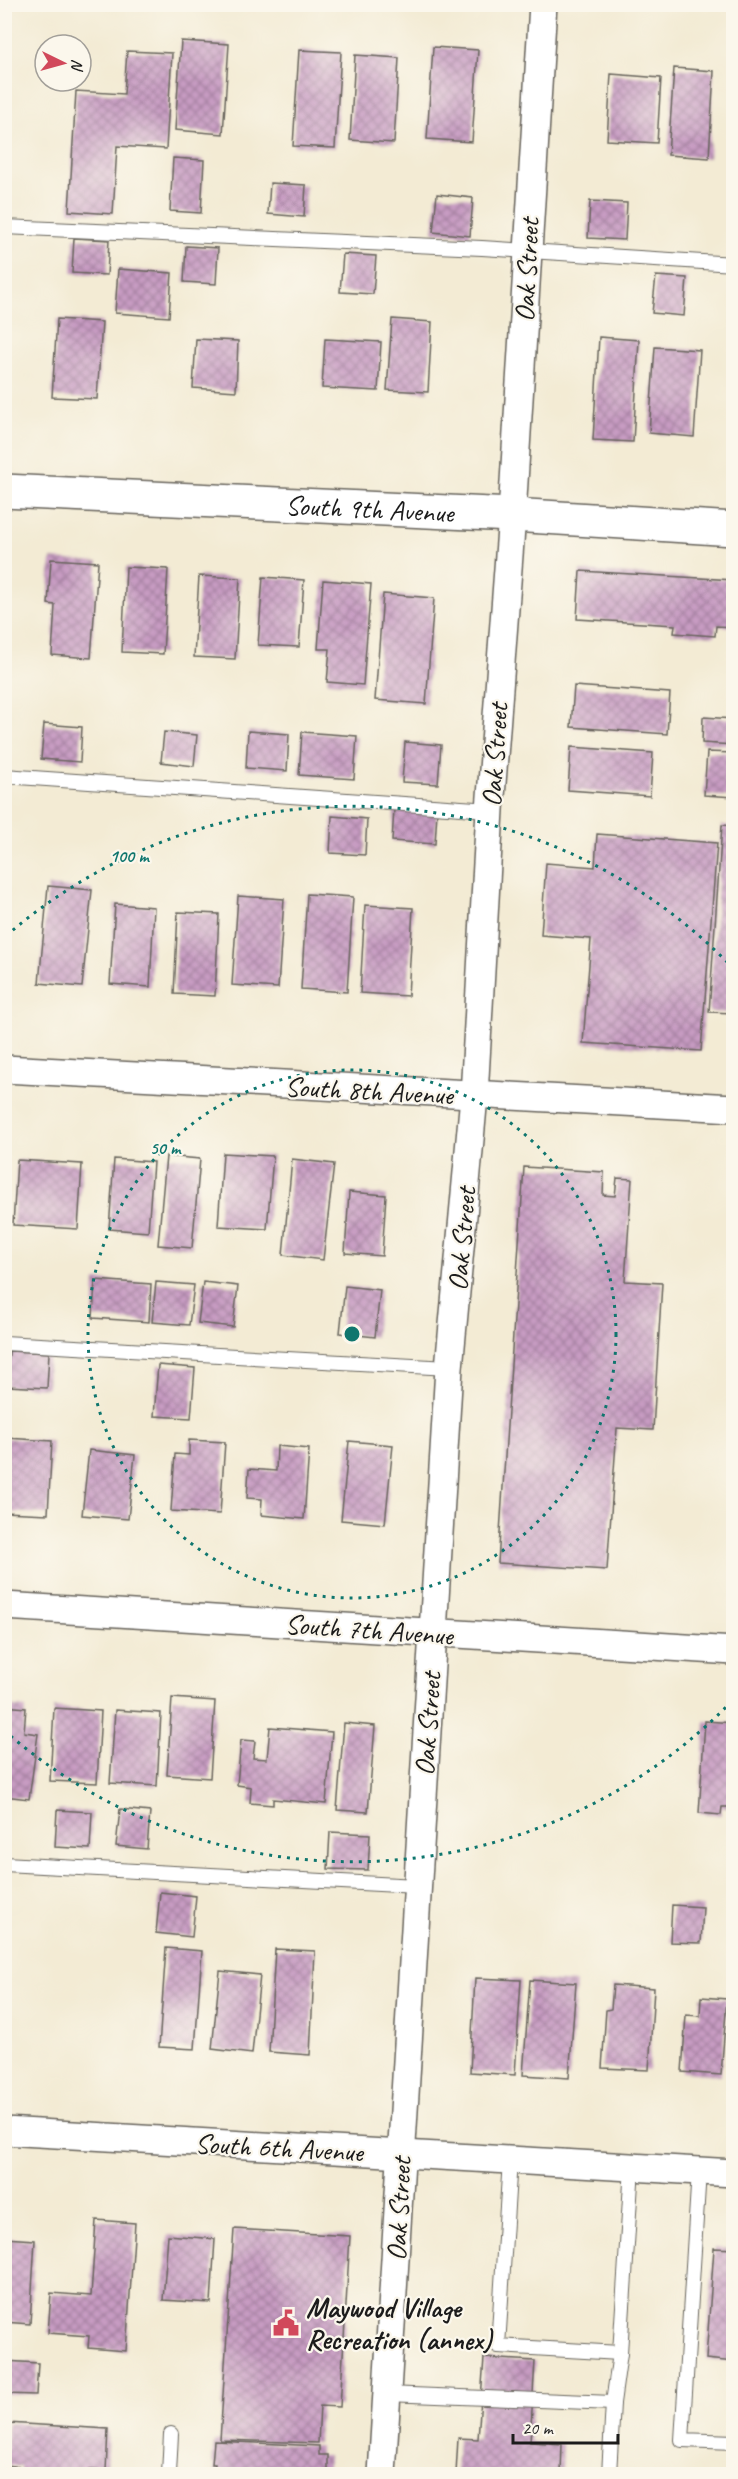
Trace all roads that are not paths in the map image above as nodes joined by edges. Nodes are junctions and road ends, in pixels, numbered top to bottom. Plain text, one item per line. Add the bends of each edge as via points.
1 (543, 4) edge
2 (4, 227) edge
3 (527, 250) junction
4 (734, 264) edge
5 (4, 491) edge
6 (512, 515) junction
7 (734, 529) edge
8 (4, 776) edge
9 (490, 810) junction
10 (4, 1070) edge
11 (474, 1096) junction
12 (734, 1108) edge
13 (4, 1343) edge
14 (449, 1368) junction
15 (4, 1606) edge
16 (433, 1633) junction
17 (734, 1651) edge
18 (4, 1864) edge
19 (417, 1886) junction
20 (4, 2131) edge
21 (401, 2154) junction
22 (510, 2160) junction
23 (632, 2167) junction
24 (699, 2171) junction
25 (734, 2172) edge
26 (620, 2353) junction
27 (387, 2394) junction
28 (613, 2403) junction
29 (171, 2434) dead end
30 (734, 2442) edge
31 (169, 2475) edge
32 (382, 2475) edge
33 (609, 2475) edge

1 - 3 street, Oak Street
2 - 3 lane
3 - 4 lane
3 - 6 street, Oak Street
5 - 6 street, South 9th Avenue
6 - 7 street, South 9th Avenue
6 - 9 street, Oak Street
8 - 9 lane
9 - 11 street, Oak Street
10 - 11 street, South 8th Avenue
11 - 12 street, South 8th Avenue
11 - 14 street, Oak Street
13 - 14 lane
14 - 16 street, Oak Street
15 - 16 street, South 7th Avenue
16 - 17 street, South 7th Avenue
16 - 19 street, Oak Street
18 - 19 lane
19 - 21 street, Oak Street
20 - 21 street, South 6th Avenue
21 - 22 street, South 6th Avenue
21 - 27 street, Oak Street
22 - 23 street, South 6th Avenue
22 - 26 lane via 498,2346
23 - 24 street, South 6th Avenue
23 - 26 lane
24 - 25 street, South 6th Avenue
24 - 30 lane via 682,2439
26 - 28 lane
27 - 28 lane
27 - 32 street, Oak Street
28 - 33 lane
29 - 31 lane

